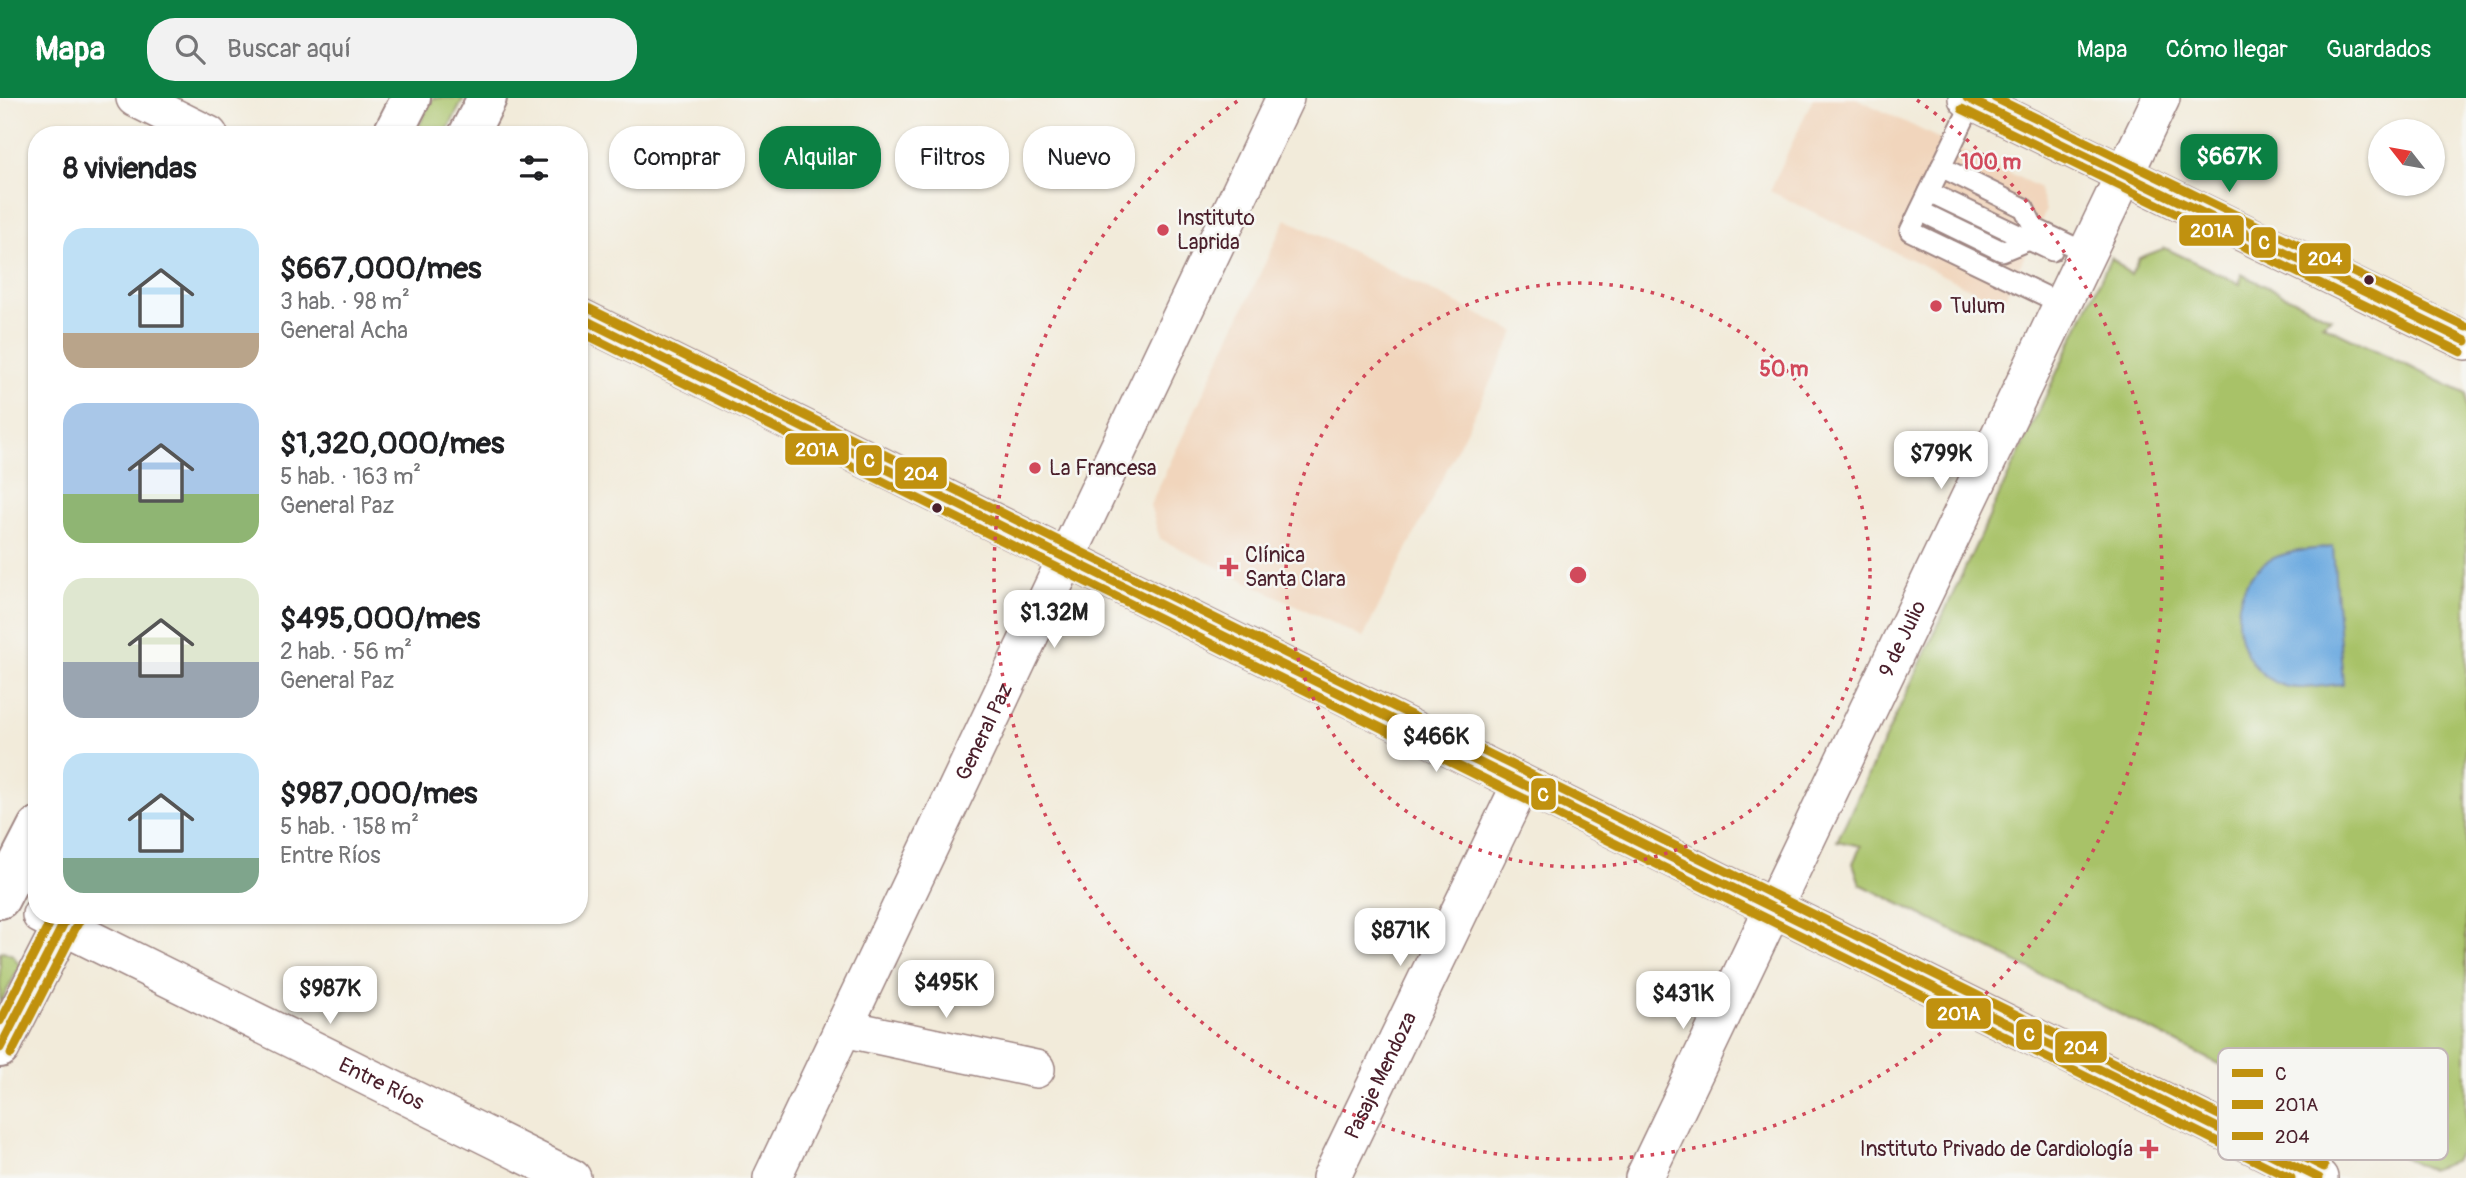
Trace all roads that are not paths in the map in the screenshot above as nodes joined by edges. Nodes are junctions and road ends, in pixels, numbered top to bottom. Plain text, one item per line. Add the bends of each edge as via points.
1 (135, 98) edge
2 (411, 98) edge
3 (487, 98) edge
4 (1285, 98) edge
5 (2161, 98) edge
6 (1970, 99) edge
7 (191, 126) edge
8 (397, 126) edge
9 (473, 126) edge
10 (1941, 167) junction
11 (2124, 174) junction
12 (1929, 191) junction
13 (1920, 211) junction
14 (2029, 240) junction
15 (2084, 259) junction
16 (2062, 304) junction
17 (588, 321) edge
18 (2466, 341) edge
19 (1066, 559) junction
20 (1521, 784) junction
21 (28, 844) edge
22 (1, 896) edge
23 (28, 907) edge
24 (1773, 908) junction
25 (49, 924) edge
26 (66, 924) edge
27 (843, 1028) junction
28 (0, 1048) edge
29 (1036, 1069) dead end
30 (2218, 1128) edge
31 (2283, 1160) edge
32 (572, 1178) edge
33 (772, 1178) edge
34 (1331, 1178) edge
35 (1644, 1178) edge
36 (2319, 1178) edge

1 - 7 street
2 - 8 main road
3 - 9 main road
4 - 19 street, General Paz
5 - 11 street, 9 de Julio
6 - 10 lane
6 - 11 street
10 - 12 lane
10 - 15 lane via 2024,208 2034,228
11 - 15 street, 9 de Julio
11 - 18 street
12 - 13 lane
12 - 14 lane
13 - 14 lane via 2002,251
13 - 16 lane via 1910,231
14 - 15 lane
15 - 16 street, 9 de Julio
16 - 24 street, 9 de Julio
17 - 19 street
19 - 20 street
19 - 27 street, General Paz
20 - 24 street
20 - 34 street, Pasaje Mendoza
21 - 22 main road
22 - 23 street, Entre Ríos
24 - 30 street
24 - 35 street, 9 de Julio
25 - 28 main road
26 - 32 street, Entre Ríos
27 - 29 street
27 - 33 street, General Paz
31 - 36 street

